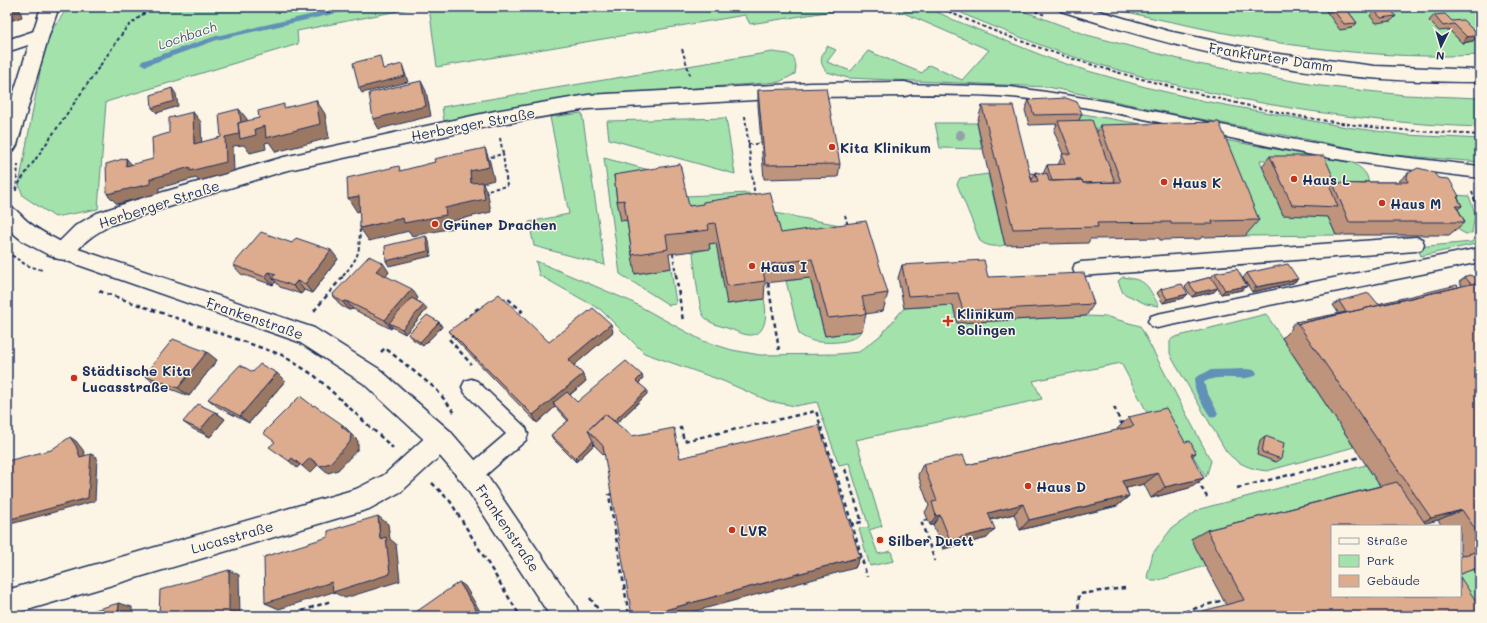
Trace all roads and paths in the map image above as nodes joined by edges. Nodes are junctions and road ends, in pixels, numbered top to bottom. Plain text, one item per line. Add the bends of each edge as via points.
1 (50, 7) edge
2 (152, 7) edge
3 (834, 7) edge
4 (938, 7) edge
5 (1068, 7) edge
6 (833, 12) dead end
7 (40, 35) junction
8 (7, 46) edge
9 (1480, 76) edge
10 (906, 89) joint
11 (743, 93) junction
12 (1480, 135) edge
13 (748, 144) junction
14 (761, 144) edge
15 (7, 145) edge
16 (480, 159) edge
17 (1480, 172) edge
18 (15, 190) dead end
19 (476, 192) edge
20 (1473, 196) dead end
21 (755, 201) edge
22 (7, 213) edge
23 (845, 215) dead end
24 (360, 223) edge
25 (849, 228) edge
26 (1473, 236) dead end
27 (1416, 244) dead end
28 (7, 252) edge
29 (62, 252) junction
30 (673, 254) edge
31 (1480, 255) edge
32 (1082, 269) dead end
33 (48, 272) dead end
34 (768, 283) edge
35 (92, 288) dead end
36 (495, 303) edge
37 (489, 305) edge
38 (516, 315) edge
39 (683, 321) dead end
40 (1156, 321) dead end
41 (462, 323) edge
42 (458, 328) edge
43 (297, 332) junction
44 (779, 350) dead end
45 (471, 386) joint
46 (1114, 407) dead end
47 (1129, 421) edge
48 (668, 431) edge
49 (441, 439) junction
50 (1361, 458) dead end
51 (412, 464) junction
52 (845, 469) dead end
53 (472, 475) junction
54 (1194, 475) edge
55 (1237, 488) dead end
56 (614, 493) edge
57 (1207, 497) dead end
58 (928, 520) dead end
59 (852, 524) junction
60 (935, 561) dead end
61 (867, 577) dead end
62 (1125, 588) dead end
63 (1223, 600) dead end
64 (331, 601) edge
65 (7, 603) edge
66 (287, 616) edge
67 (520, 616) edge
68 (566, 616) edge
69 (629, 616) edge
70 (1078, 616) edge
71 (1170, 616) edge

1 - 7 street
2 - 18 path via 126,28
3 - 6 path
4 - 12 path via 1018,42 1120,75 1232,102 1320,120 1371,127
5 - 9 street, Frankfurter Damm via 1143,31 1206,47 1309,64 1396,73
7 - 8 street
7 - 15 street
10 - 11 street, Herberger Straße
10 - 17 lane via 1010,92 1046,97 1375,160
11 - 13 path
11 - 29 street, Herberger Straße via 588,102 452,127 284,164 104,219 82,232
13 - 14 path
13 - 21 path
16 - 19 path via 503,154 507,186
20 - 26 path via 1478,221
22 - 29 street, Frankenstraße via 13,223
23 - 25 path
24 - 43 path via 359,252 356,260
27 - 32 lane
28 - 33 path via 26,265
29 - 43 street, Frankenstraße
30 - 39 path
31 - 40 lane
34 - 44 path
35 - 51 path via 282,355 315,376
36 - 38 path via 508,298 522,311
37 - 41 path via 477,309
42 - 45 path via 449,339 478,373
43 - 49 street, Frankenstraße via 306,335 371,376
45 - 53 lane via 519,434
46 - 47 path via 1121,423
48 - 59 path via 681,428 684,441 816,411
49 - 51 street, Lucasstraße
49 - 53 street, Frankenstraße
50 - 55 path
51 - 65 street, Lucasstraße via 393,484 360,500
51 - 67 path via 450,501
52 - 59 path via 862,522
53 - 68 street, Frankenstraße
54 - 57 path
56 - 69 path via 609,495
58 - 60 path via 921,521
59 - 61 path
62 - 70 path via 1079,594
63 - 71 path
64 - 66 path

